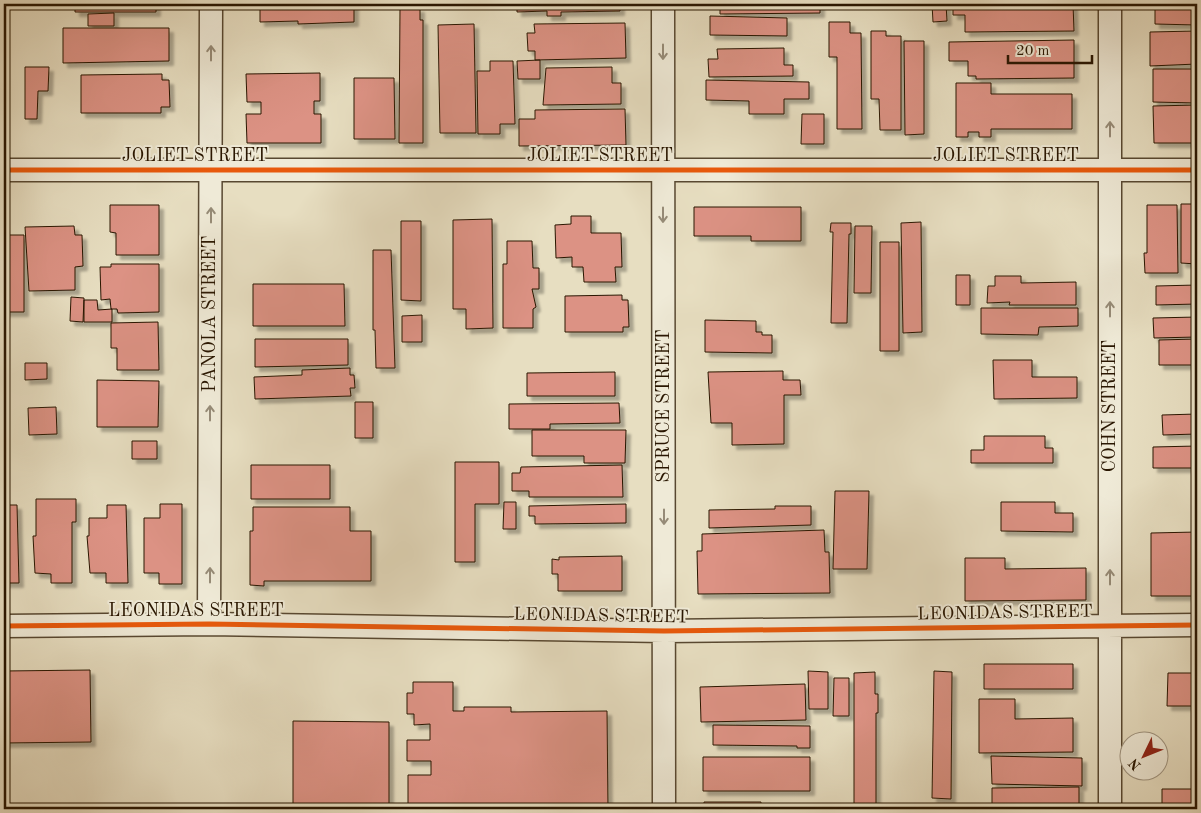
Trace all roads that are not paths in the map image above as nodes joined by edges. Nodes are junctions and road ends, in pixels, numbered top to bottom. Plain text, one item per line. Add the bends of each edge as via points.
1 (211, 4) edge
2 (663, 4) edge
3 (1110, 4) edge
4 (4, 170) edge
5 (211, 170) junction
6 (664, 170) junction
7 (1110, 170) junction
8 (1197, 170) edge
9 (210, 624) junction
10 (1110, 625) junction
11 (1197, 625) edge
12 (4, 626) edge
13 (664, 631) junction
14 (664, 809) edge
15 (1110, 809) edge

5 -> 1 street, PANOLA STREET
2 -> 6 street, SPRUCE STREET
7 -> 3 street, COHN STREET
4 - 5 street, JOLIET STREET
5 - 6 street, JOLIET STREET
9 -> 5 street, PANOLA STREET
6 - 7 street, JOLIET STREET
6 -> 13 street, SPRUCE STREET
7 - 8 street, JOLIET STREET
10 -> 7 street, COHN STREET
9 - 12 street, LEONIDAS STREET
9 - 13 street, LEONIDAS STREET
10 - 11 street, LEONIDAS STREET
10 - 13 street, LEONIDAS STREET
10 - 15 street, COHN STREET
13 - 14 street, SPRUCE STREET

